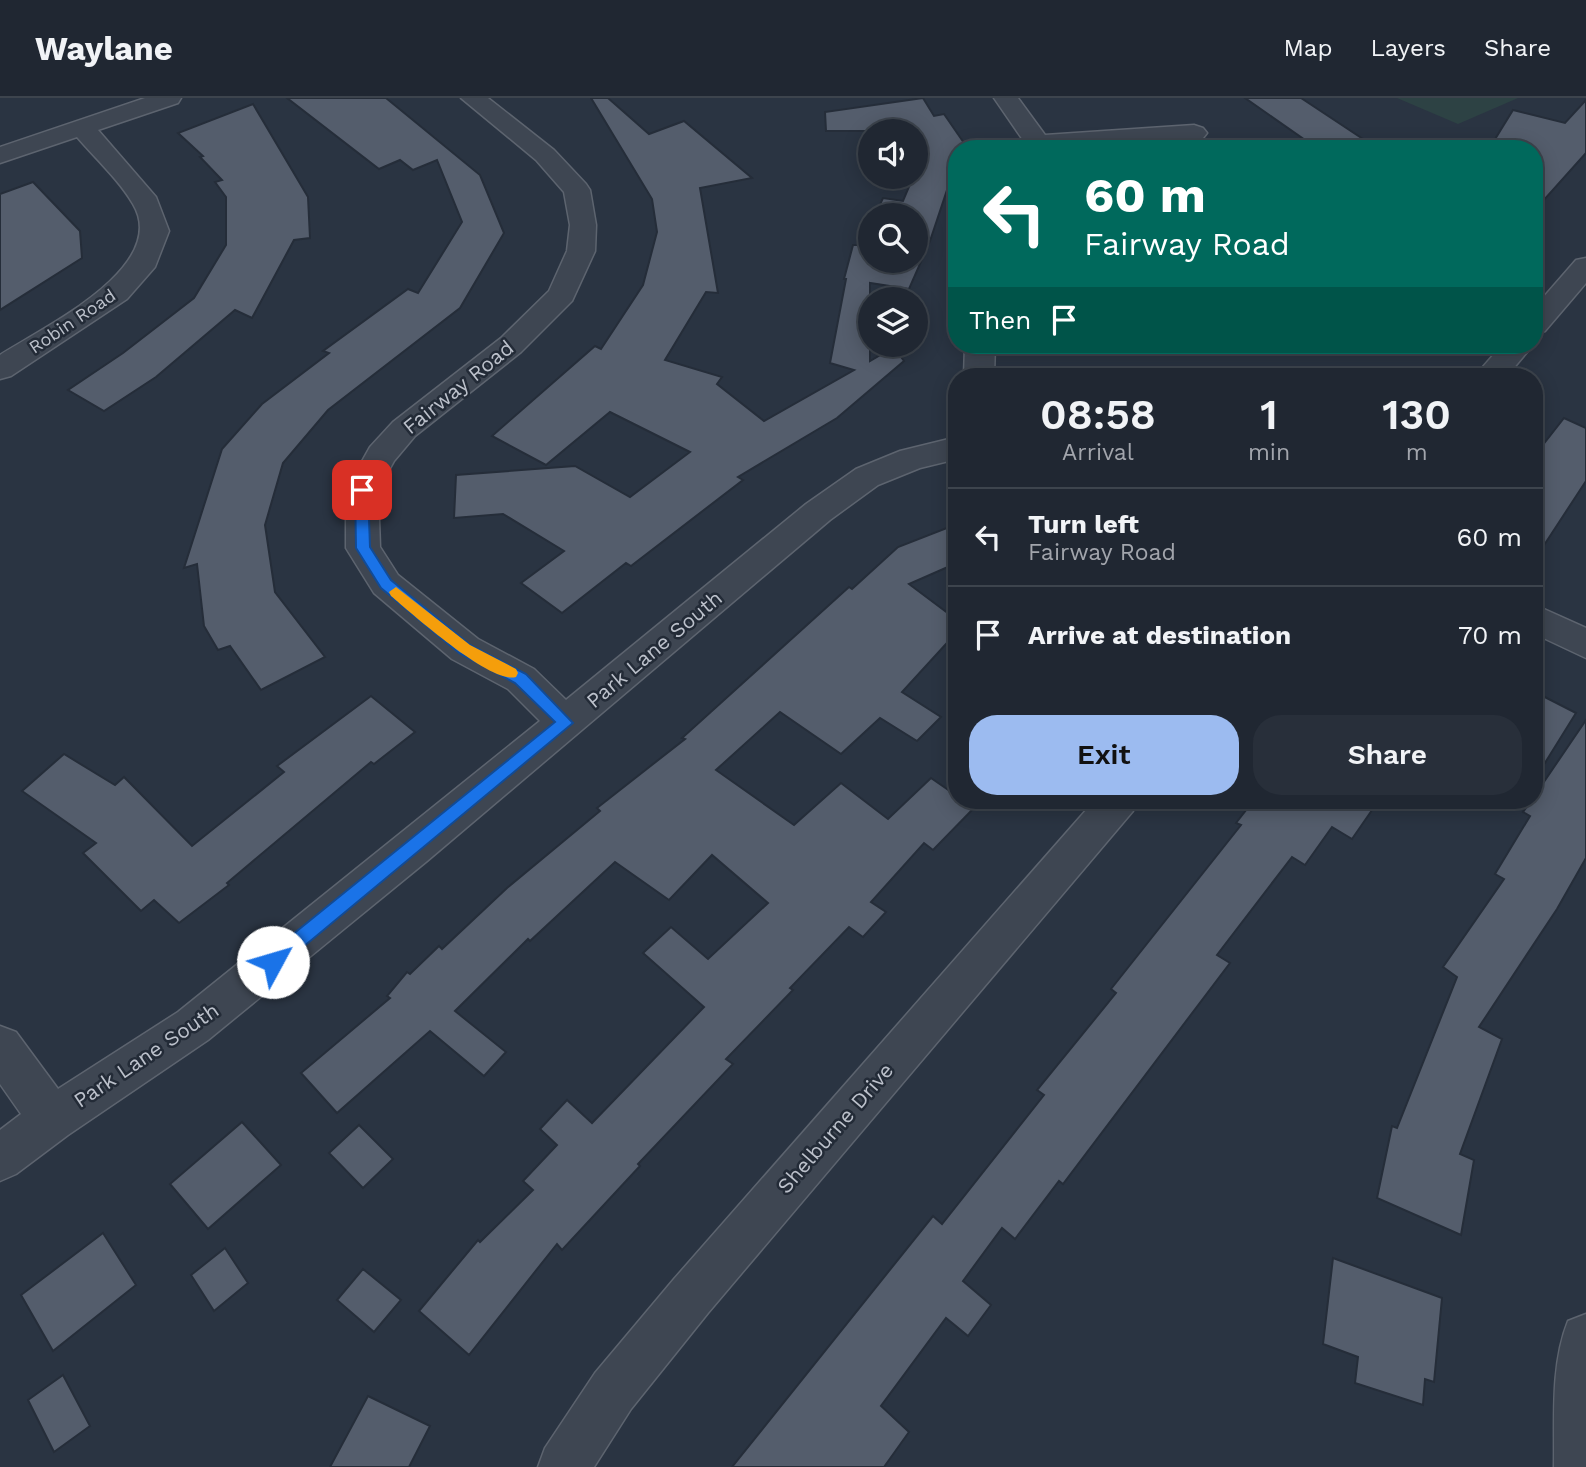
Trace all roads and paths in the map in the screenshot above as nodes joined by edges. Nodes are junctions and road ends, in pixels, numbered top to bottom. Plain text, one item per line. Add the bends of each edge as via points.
1 (169, 98) edge
2 (473, 98) edge
3 (1006, 98) edge
4 (83, 128) junction
5 (1194, 132) dead end
6 (1034, 140) edge
7 (1105, 140) edge
8 (0, 155) edge
9 (1586, 266) edge
10 (1543, 316) edge
11 (1510, 354) edge
12 (1497, 368) edge
13 (0, 369) edge
14 (948, 450) edge
15 (1543, 622) edge
16 (1586, 644) edge
17 (566, 723) junction
18 (1111, 809) edge
19 (0, 1047) edge
20 (52, 1119) junction
21 (0, 1158) edge
22 (1586, 1339) edge
23 (564, 1467) edge
24 (1580, 1467) edge

1 - 4 street
2 - 17 street, Fairway Road via 545,155 577,190 583,225 581,251 562,295 511,345 404,429 381,455 362,490 363,548 386,584 465,649 521,678
3 - 6 street
4 - 8 street
4 - 13 street, Robin Road via 147,203 155,231 141,267 117,293
5 - 7 street
9 - 10 street
11 - 12 street
14 - 17 street, Park Lane South via 867,477 818,512
15 - 16 street
17 - 20 street, Park Lane South via 193,1027
18 - 23 street, Shelburne Drive via 691,1296 614,1391
19 - 20 street
20 - 21 street, Park Lane South
22 - 24 street

